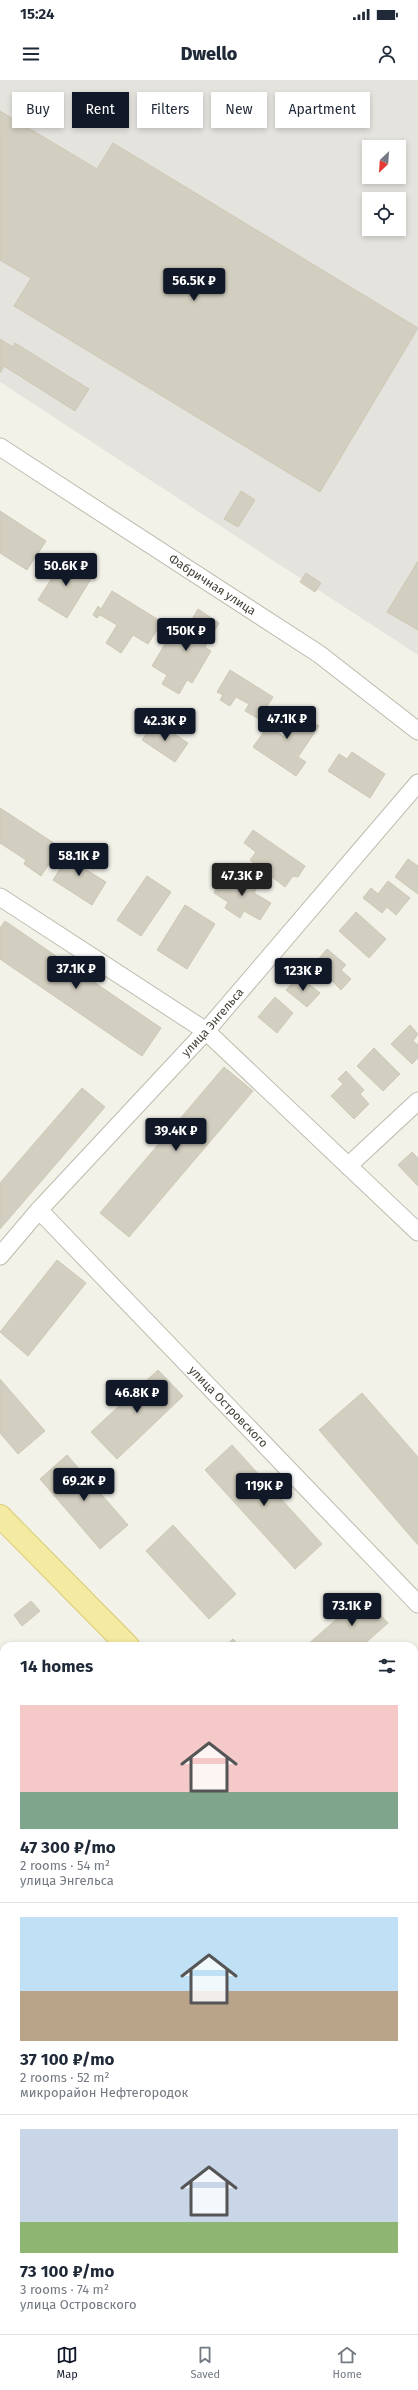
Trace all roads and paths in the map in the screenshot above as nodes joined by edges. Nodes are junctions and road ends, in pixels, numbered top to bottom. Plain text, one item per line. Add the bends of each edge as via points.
1 (0, 447) edge
2 (418, 731) edge
3 (418, 783) edge
4 (0, 897) edge
5 (206, 1031) junction
6 (418, 1101) edge
7 (348, 1166) junction
8 (39, 1210) junction
9 (418, 1232) edge
10 (0, 1256) edge
11 (0, 1516) edge
12 (418, 1604) edge
13 (119, 1642) edge

1 - 2 street, Фабричная улица via 319,654
3 - 5 street, улица Энгельса
4 - 5 street
5 - 7 street
5 - 8 street, улица Энгельса
6 - 7 street
7 - 9 street
8 - 10 street, улица Энгельса
8 - 12 street, улица Островского
11 - 13 main road

